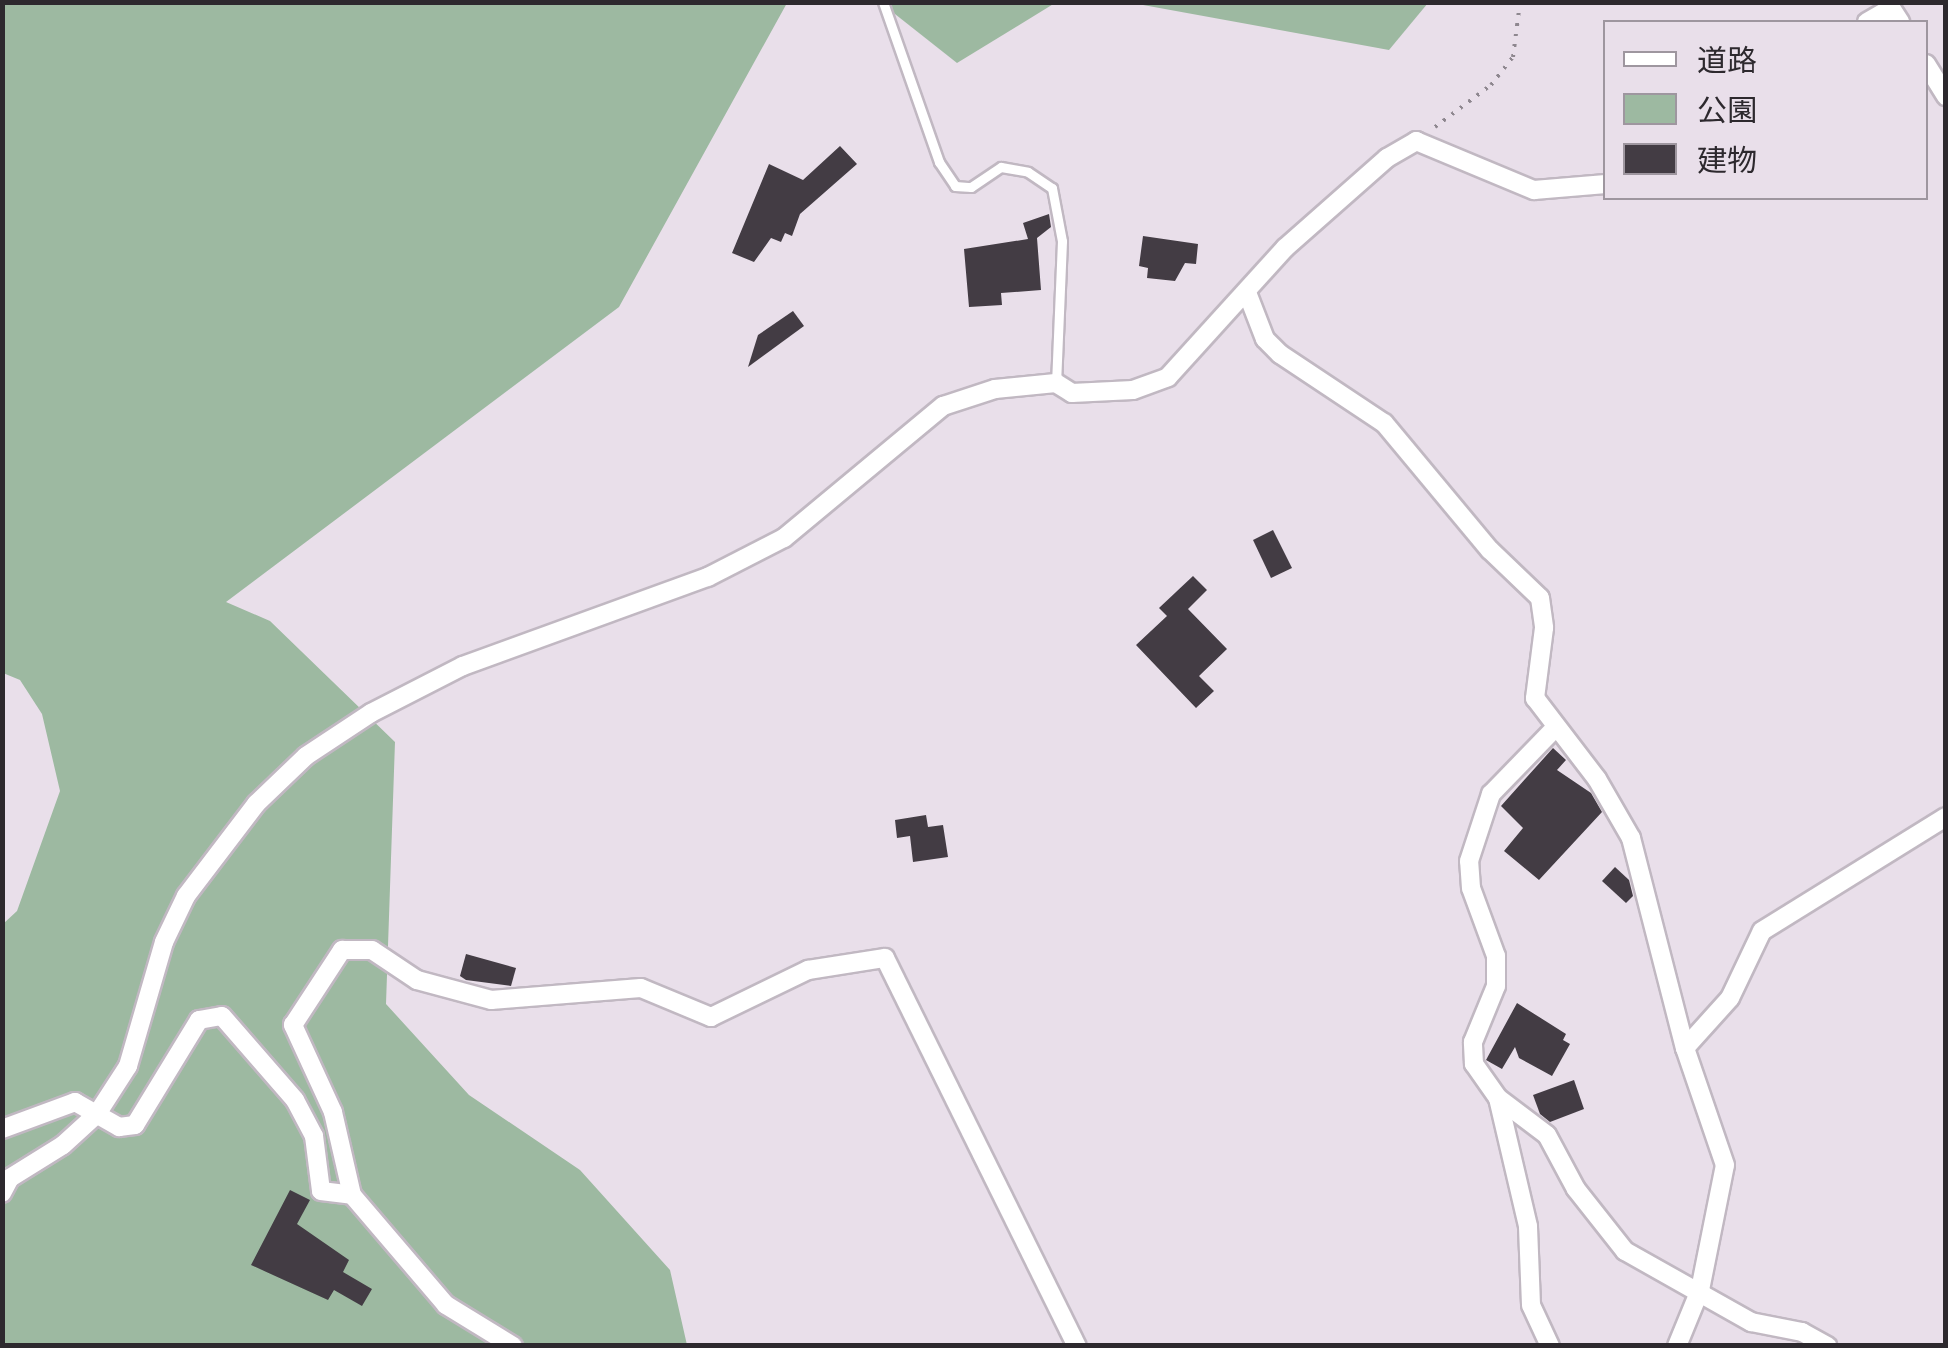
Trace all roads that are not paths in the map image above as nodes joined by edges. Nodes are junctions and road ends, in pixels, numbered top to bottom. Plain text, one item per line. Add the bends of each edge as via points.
1 (883, 2) edge
2 (1870, 20) edge
3 (1899, 20) edge
4 (1928, 67) edge
5 (1946, 96) edge
6 (1603, 184) edge
7 (1248, 295) junction
8 (1056, 383) junction
9 (1554, 729) junction
10 (1946, 817) edge
11 (1685, 1048) junction
12 (1498, 1098) junction
13 (96, 1114) junction
14 (2, 1129) edge
15 (2, 1192) edge
16 (352, 1195) junction
17 (1700, 1290) junction
18 (513, 1346) edge
19 (1077, 1346) edge
20 (1550, 1346) edge
21 (1677, 1346) edge
22 (1826, 1346) edge

1 - 8 lane via 939,162 955,186 970,187 1000,167 1028,172 1052,188 1062,241
2 - 3 street via 1891,8
4 - 5 street
6 - 7 street via 1534,190 1416,142 1386,158 1284,248
7 - 8 street via 1168,377 1133,390 1072,394
7 - 9 street via 1265,338 1280,354 1384,424 1490,550 1540,598 1544,628 1535,698
8 - 13 street via 994,389 942,406 784,538 708,577 463,666 306,756 256,804 186,896 164,942 128,1066
9 - 11 street via 1597,779 1630,838
9 - 12 street via 1491,794 1469,861 1471,888 1496,956 1496,986 1473,1042 1474,1064
10 - 11 street via 1762,932 1730,998
11 - 17 street via 1725,1165
12 - 17 street via 1547,1135 1576,1189 1625,1251
12 - 20 street via 1528,1226 1531,1304
13 - 14 street via 74,1102
13 - 15 street via 10,1178
13 - 16 street via 119,1127 135,1126 199,1020 222,1016 296,1100 314,1136 322,1191
16 - 18 street via 446,1304
16 - 19 street via 333,1112 292,1025 342,950 372,950 417,980 491,1000 641,988 711,1017 808,970 884,958
17 - 21 street
17 - 22 street via 1750,1322 1802,1332

